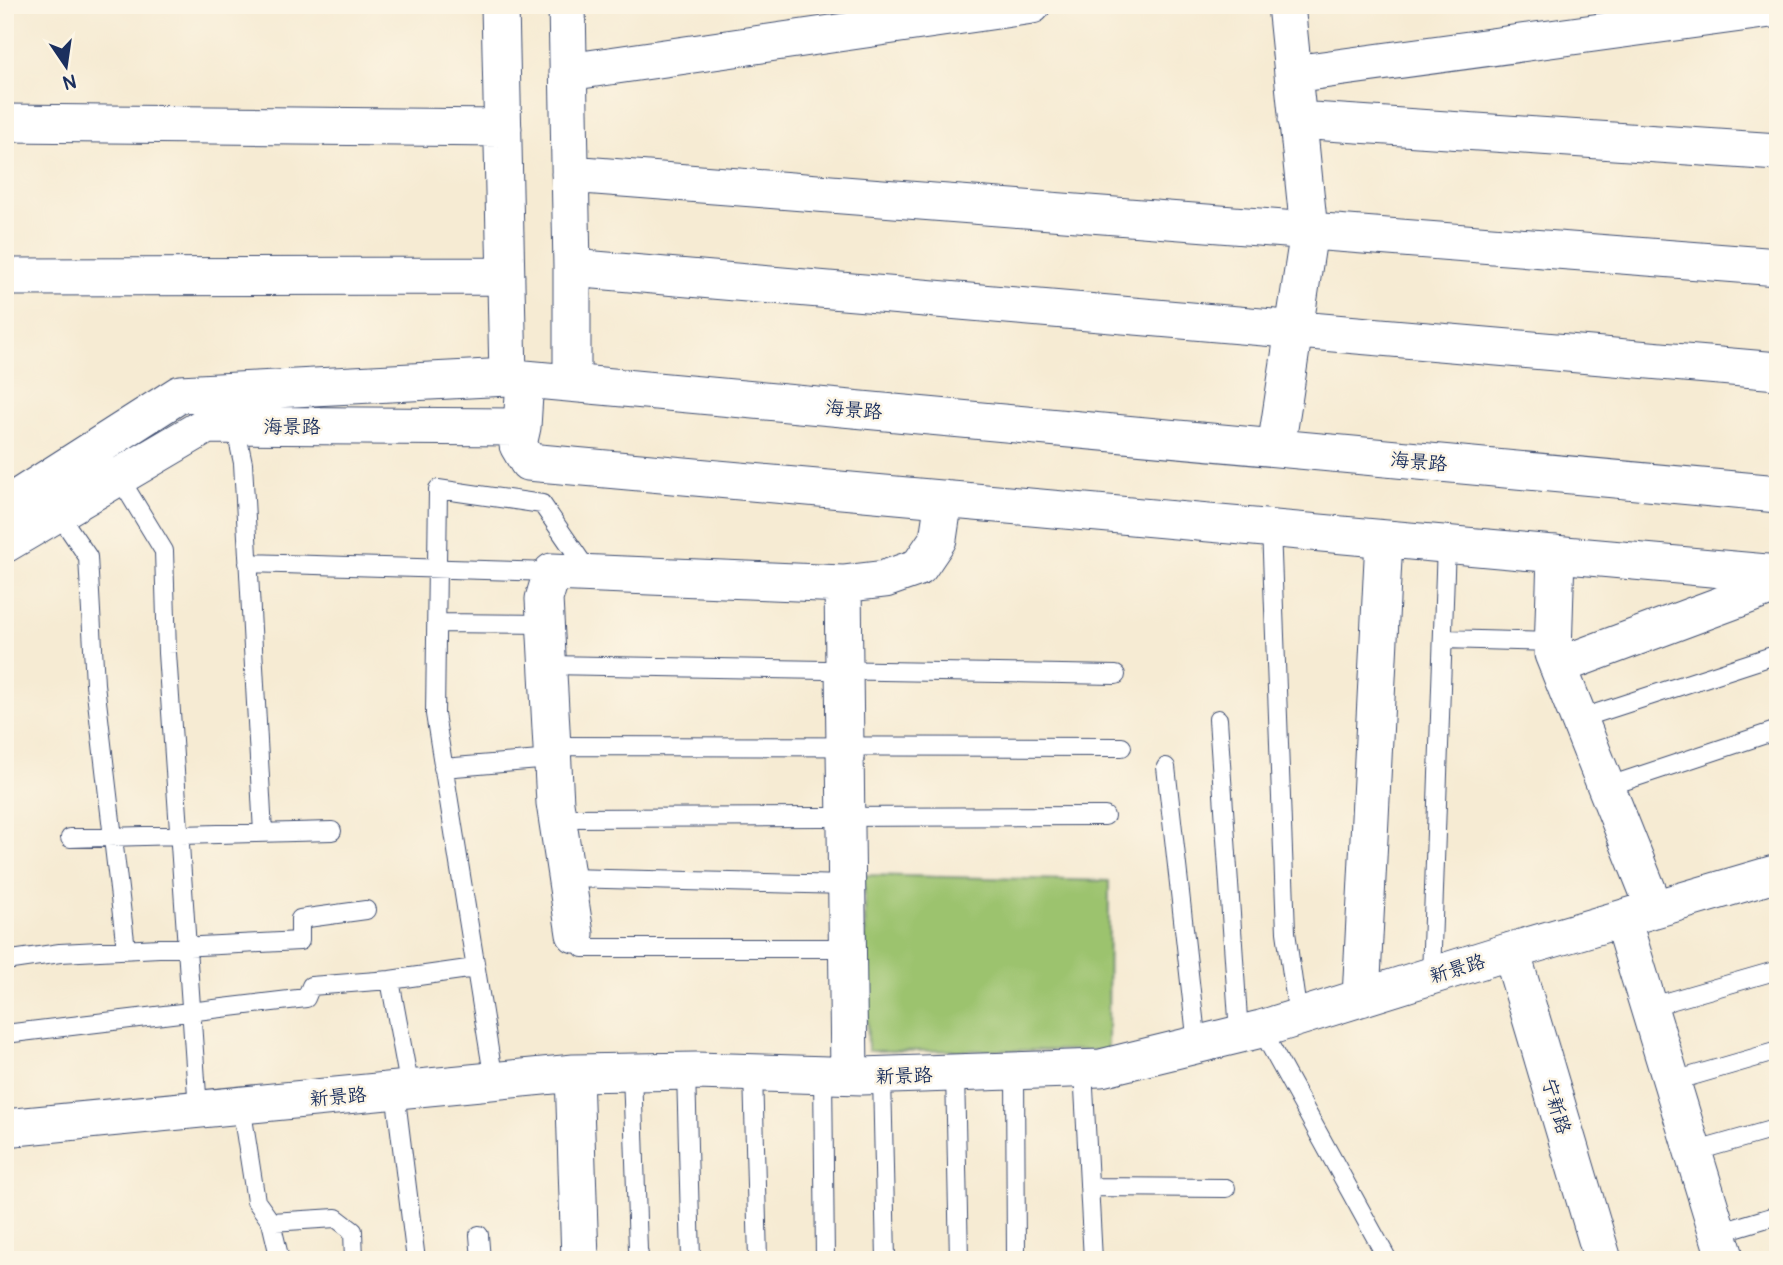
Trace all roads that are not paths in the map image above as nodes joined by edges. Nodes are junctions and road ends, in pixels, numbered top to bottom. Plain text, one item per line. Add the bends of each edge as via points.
1 (500, 5) edge
2 (567, 5) edge
3 (1032, 5) edge
4 (1286, 5) edge
5 (1778, 8) edge
6 (568, 72) junction
7 (1293, 74) junction
8 (1297, 120) junction
9 (5, 123) edge
10 (503, 128) junction
11 (1778, 152) edge
12 (570, 174) junction
13 (1309, 231) junction
14 (1778, 267) edge
15 (572, 268) junction
16 (5, 276) edge
17 (506, 276) junction
18 (1293, 330) junction
19 (1778, 372) edge
20 (517, 378) junction
21 (572, 383) junction
22 (235, 425) junction
23 (522, 427) junction
24 (1276, 448) junction
25 (119, 477) junction
26 (1778, 494) edge
27 (944, 499) junction
28 (5, 506) edge
29 (58, 513) junction
30 (1271, 528) junction
31 (1384, 538) junction
32 (5, 544) edge
33 (1446, 544) junction
34 (1556, 554) junction
35 (248, 563) junction
36 (437, 569) junction
37 (552, 572) junction
38 (590, 574) junction
39 (1778, 575) edge
40 (843, 584) junction
41 (1778, 584) edge
42 (436, 623) junction
43 (545, 624) junction
44 (1443, 639) junction
45 (1555, 654) junction
46 (1778, 654) edge
47 (548, 665) junction
48 (844, 671) junction
49 (1116, 676) dead end
50 (1218, 719) dead end
51 (1579, 719) junction
52 (1778, 730) edge
53 (845, 746) junction
54 (1122, 747) dead end
55 (552, 752) junction
56 (1166, 767) dead end
57 (443, 768) junction
58 (1606, 787) junction
59 (1105, 816) dead end
60 (846, 817) junction
61 (557, 818) junction
62 (332, 831) dead end
63 (263, 833) junction
64 (180, 835) junction
65 (113, 837) junction
66 (70, 838) dead end
67 (1778, 873) edge
68 (566, 878) junction
69 (847, 885) junction
70 (366, 910) dead end
71 (1638, 914) junction
72 (576, 934) joint
73 (187, 947) junction
74 (848, 948) junction
75 (126, 949) junction
76 (1511, 951) junction
77 (5, 961) edge
78 (475, 968) junction
79 (1778, 970) edge
80 (1431, 976) junction
81 (390, 980) junction
82 (1361, 998) junction
83 (1649, 1007) junction
84 (191, 1012) junction
85 (1298, 1017) junction
86 (1250, 1032) junction
87 (5, 1034) edge
88 (1197, 1045) junction
89 (1778, 1051) edge
90 (1083, 1069) junction
91 (686, 1071) junction
92 (1015, 1071) junction
93 (632, 1072) junction
94 (753, 1072) junction
95 (574, 1073) junction
96 (955, 1073) junction
97 (851, 1075) junction
98 (494, 1081) junction
99 (1671, 1082) junction
100 (403, 1090) junction
101 (241, 1105) junction
102 (198, 1110) junction
103 (5, 1128) edge
104 (1778, 1128) edge
105 (1693, 1152) junction
106 (1089, 1187) junction
107 (1226, 1188) dead end
108 (1778, 1215) edge
109 (271, 1222) junction
110 (479, 1234) dead end
111 (1722, 1246) edge
112 (280, 1260) edge
113 (354, 1260) edge
114 (416, 1260) edge
115 (481, 1260) edge
116 (580, 1260) edge
117 (640, 1260) edge
118 (691, 1260) edge
119 (758, 1260) edge
120 (825, 1260) edge
121 (886, 1260) edge
122 (959, 1260) edge
123 (1016, 1260) edge
124 (1093, 1260) edge
125 (1388, 1260) edge
126 (1603, 1260) edge

1 - 10 street
2 - 6 street
3 - 6 street
4 - 7 street
5 - 7 street
6 - 12 street
7 - 8 street
8 - 11 street
8 - 13 street
9 - 10 street
10 - 17 street
12 - 13 street
12 - 15 street
13 - 14 street
13 - 18 street
15 - 18 street
15 - 21 street
16 - 17 street
17 - 20 street
18 - 19 street
18 - 24 street
20 - 21 street, 海景路
20 - 23 street
20 - 28 street, 海景路 via 180,394
21 - 24 street, 海景路
22 - 23 street, 海景路
22 - 25 street, 海景路 via 207,425
22 - 35 lane via 243,463
23 - 27 street via 519,445 528,462
24 - 26 street, 海景路
25 - 29 street, 海景路
25 - 64 lane via 164,551
27 - 30 street
27 - 40 street via 938,539 919,567 885,579
29 - 32 street, 海景路
29 - 65 lane via 89,557 95,684
30 - 31 street
30 - 85 lane via 1286,932
31 - 33 street
31 - 82 street
33 - 34 street
33 - 44 lane
34 - 39 street
34 - 45 street
35 - 36 lane
35 - 63 lane
36 - 37 lane
36 - 38 lane via 438,488 542,504
36 - 42 lane
37 - 38 street
37 - 43 street via 544,599
38 - 40 street
40 - 48 street
41 - 45 street
42 - 43 lane
42 - 57 lane via 435,713
43 - 47 street
44 - 45 lane
44 - 80 lane
45 - 51 street
46 - 51 lane
47 - 48 lane
47 - 55 street
48 - 49 lane
48 - 53 street
50 - 86 lane
51 - 58 street
52 - 58 lane
53 - 54 lane
53 - 55 lane
53 - 60 street
55 - 57 lane
55 - 61 street
56 - 88 lane
57 - 78 lane
58 - 71 street
59 - 60 lane
60 - 61 lane
60 - 69 street
61 - 68 street
62 - 63 lane
63 - 64 lane
64 - 65 lane
64 - 73 lane
65 - 66 lane
65 - 75 lane
67 - 71 street, 新景路
68 - 69 lane
68 - 72 street
69 - 74 street
70 - 73 lane via 300,919 300,941
71 - 76 street, 新景路
71 - 83 street
72 - 74 lane via 583,948
73 - 75 lane
73 - 84 lane
74 - 97 street
75 - 77 lane
76 - 80 street, 新景路
76 - 126 street, 宁新路
78 - 81 lane
78 - 98 lane
79 - 83 lane
80 - 82 street, 新景路
81 - 84 lane via 312,986 306,998
81 - 100 lane
82 - 85 street, 新景路
83 - 99 street
84 - 87 lane
84 - 102 lane
85 - 86 street, 新景路
86 - 88 street, 新景路
86 - 125 lane
88 - 90 street, 新景路
89 - 99 lane
90 - 92 street, 新景路
90 - 106 lane
91 - 93 street, 新景路
91 - 94 street, 新景路
91 - 118 lane
92 - 96 street, 新景路
92 - 123 lane
93 - 95 street, 新景路
93 - 117 lane
94 - 97 street, 新景路
94 - 119 lane
95 - 98 street, 新景路
95 - 116 street
96 - 97 street, 新景路
96 - 122 lane
97 - 120 lane
97 - 121 lane
98 - 100 street, 新景路
99 - 105 street
100 - 101 street, 新景路
100 - 114 lane
101 - 102 street, 新景路
101 - 109 lane via 256,1201
102 - 103 street, 新景路
104 - 105 lane
105 - 111 street
106 - 107 lane
106 - 124 lane
108 - 111 lane
109 - 112 lane
109 - 113 lane via 336,1218 353,1231
110 - 115 lane

